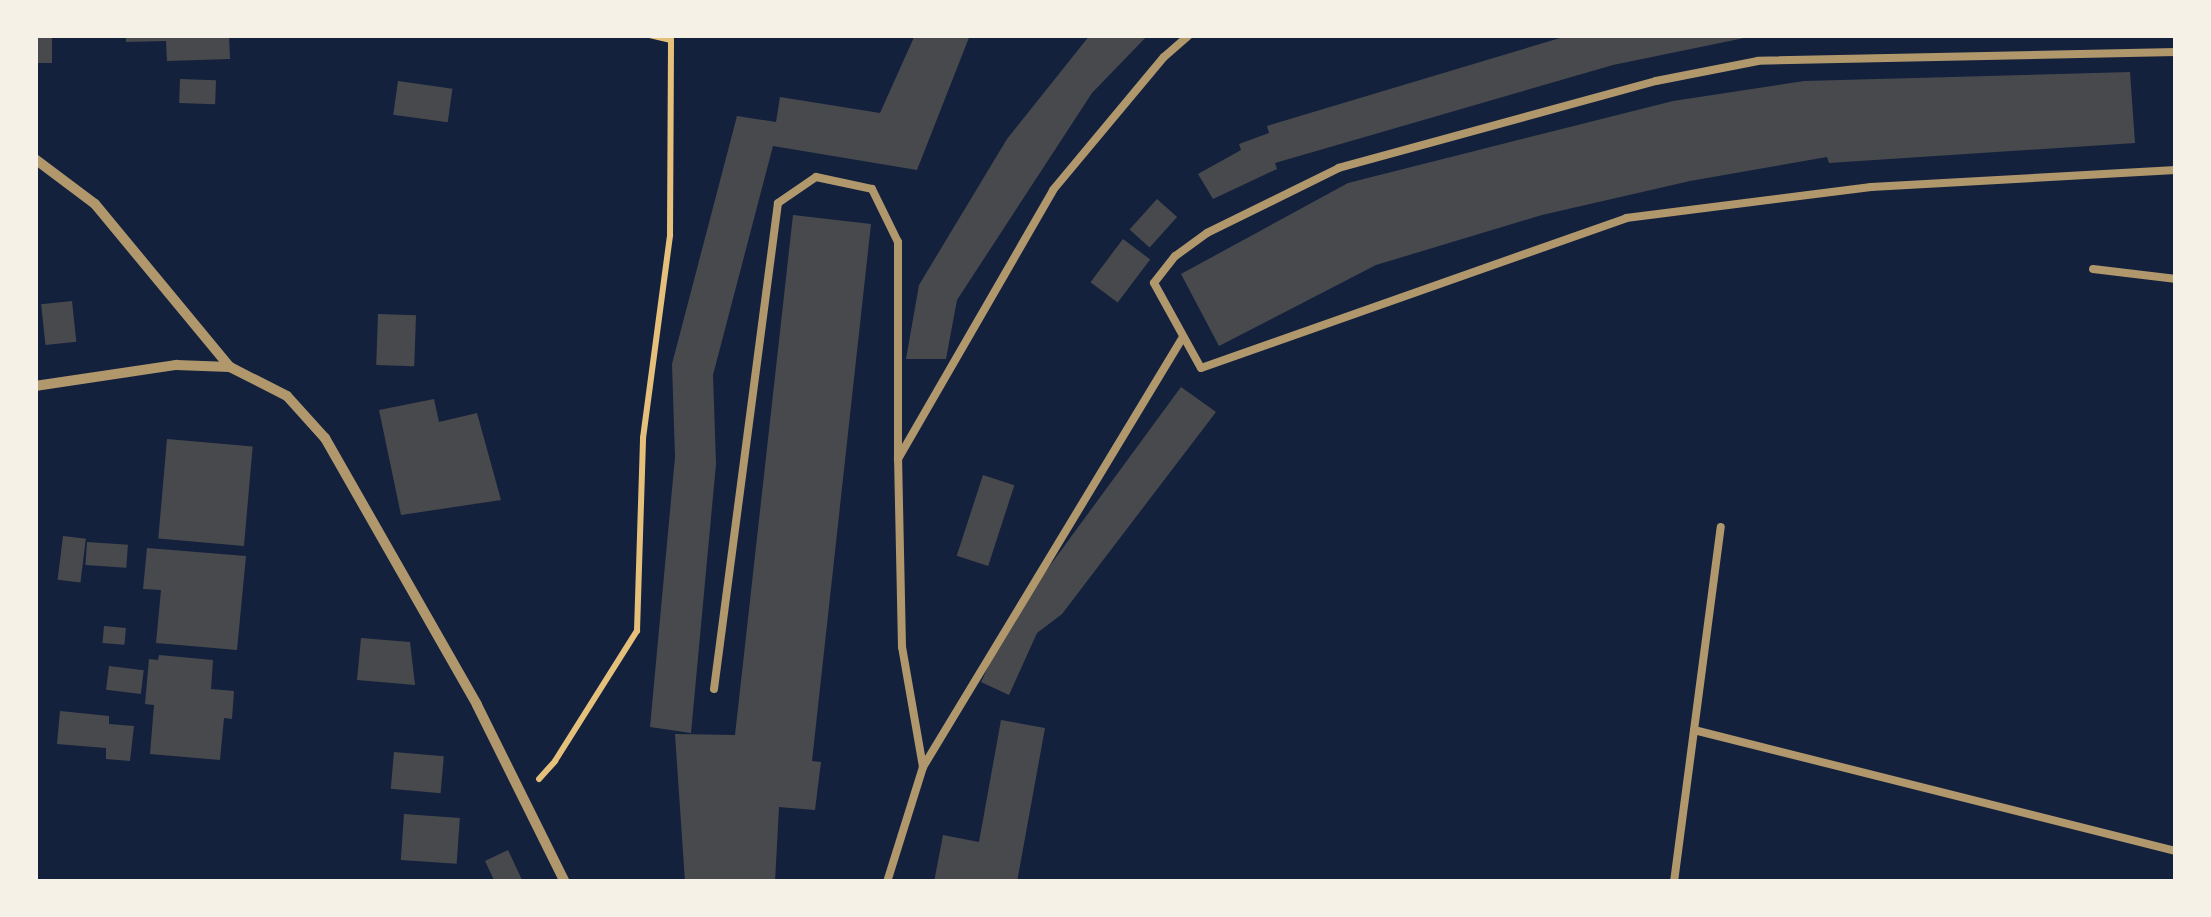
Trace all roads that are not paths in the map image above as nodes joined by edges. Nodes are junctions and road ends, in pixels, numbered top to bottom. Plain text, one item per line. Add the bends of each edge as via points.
1 (1190, 35) edge
2 (2176, 52) edge
3 (35, 159) edge
4 (2176, 170) edge
5 (2093, 269) dead end
6 (2176, 280) edge
7 (1183, 337) junction
8 (230, 367) junction
9 (35, 386) edge
10 (898, 460) junction
11 (1721, 527) dead end
12 (714, 689) dead end
13 (1694, 730) junction
14 (923, 767) junction
15 (2176, 851) edge
16 (565, 882) edge
17 (887, 882) edge
18 (1674, 882) edge

1 - 10 lane via 1053,190
2 - 7 lane via 1758,61 1656,81 1338,168 1207,233 1176,256 1154,283
3 - 8 street via 94,204
4 - 7 lane via 1870,187 1626,218 1200,368
5 - 6 lane
7 - 14 lane
8 - 9 street via 176,365
8 - 16 street via 287,396 325,438 524,794
10 - 12 lane via 898,242 872,189 816,176 778,203
10 - 14 lane via 902,647
11 - 13 lane
13 - 15 lane
13 - 18 lane
14 - 17 lane

